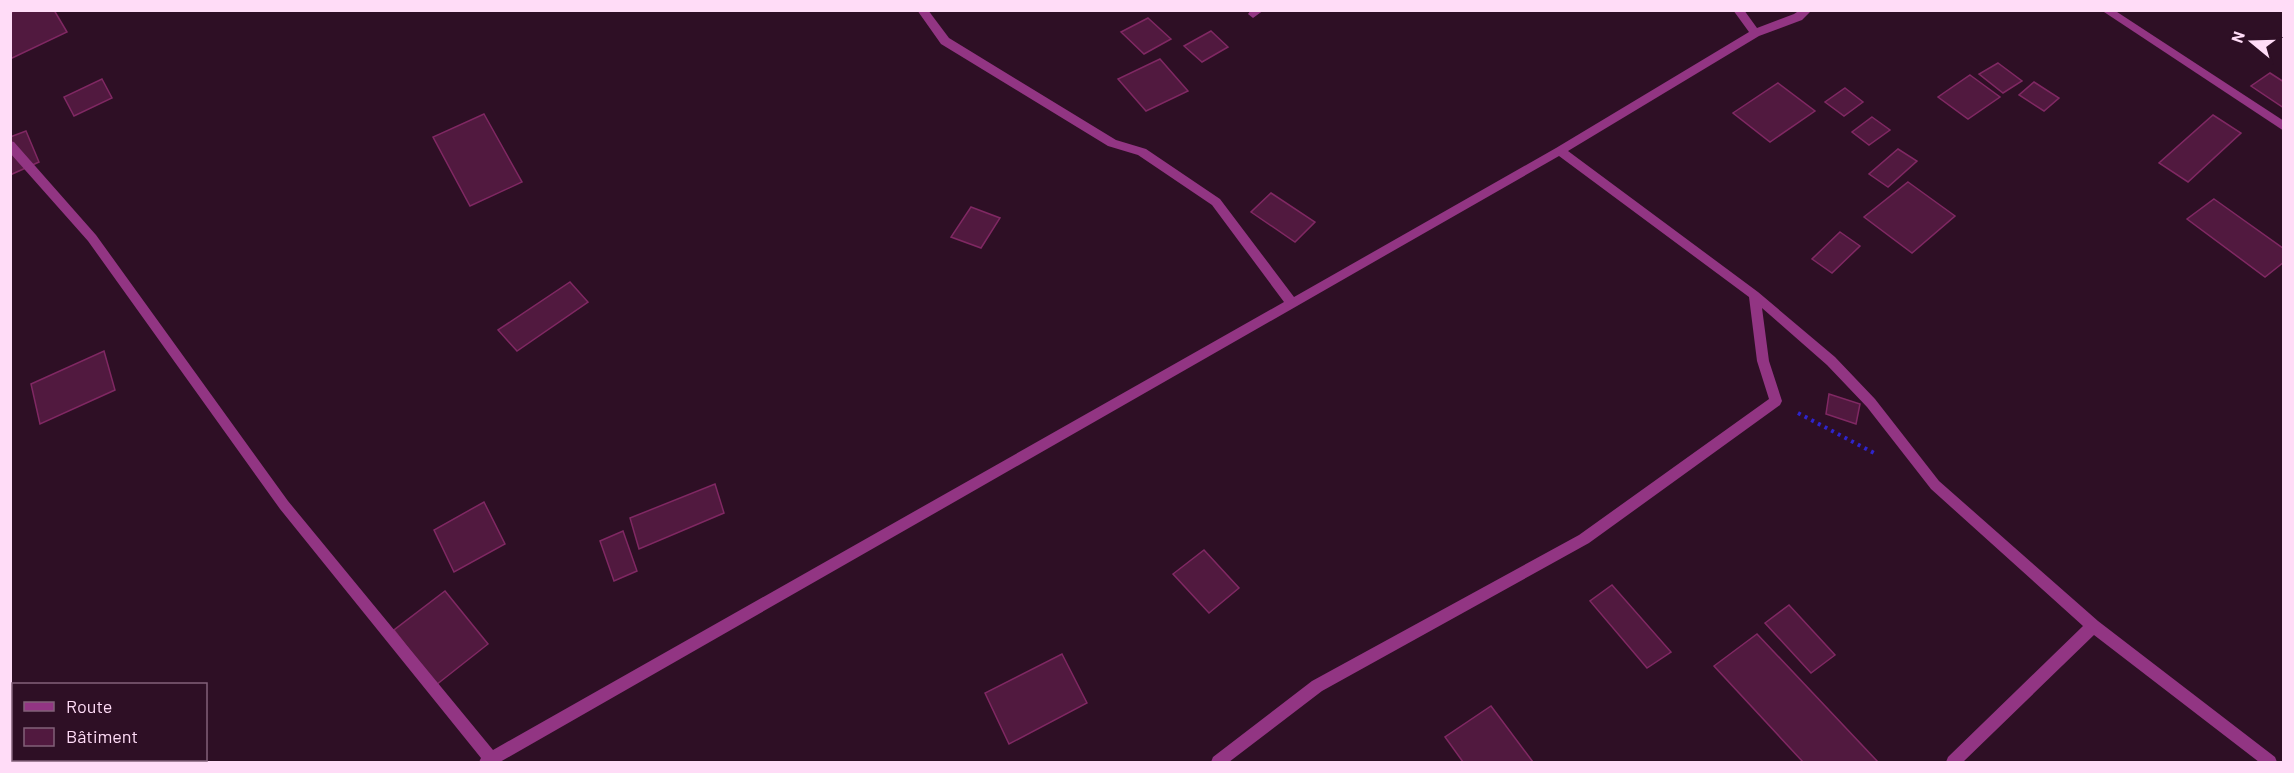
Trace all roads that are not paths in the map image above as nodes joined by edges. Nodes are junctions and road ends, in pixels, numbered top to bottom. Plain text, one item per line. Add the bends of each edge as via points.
1 (922, 10) edge
2 (1738, 10) edge
3 (1807, 10) edge
4 (2106, 10) edge
5 (1755, 33) junction
6 (2283, 127) edge
7 (10, 145) edge
8 (1560, 151) junction
9 (1754, 295) junction
10 (1291, 302) junction
11 (2093, 626) junction
12 (490, 762) edge
13 (1218, 762) edge
14 (1953, 762) edge
15 (2270, 762) edge

1 - 10 street via 945,40 1112,143 1142,152 1215,202
2 - 5 street
3 - 5 street
4 - 6 street
5 - 8 street
7 - 12 street via 92,238 284,505
8 - 9 street
8 - 10 street
9 - 11 street via 1831,361 1871,402 1935,485
9 - 13 street via 1763,361 1776,401 1584,539 1317,686
10 - 12 street
11 - 14 street
11 - 15 street

